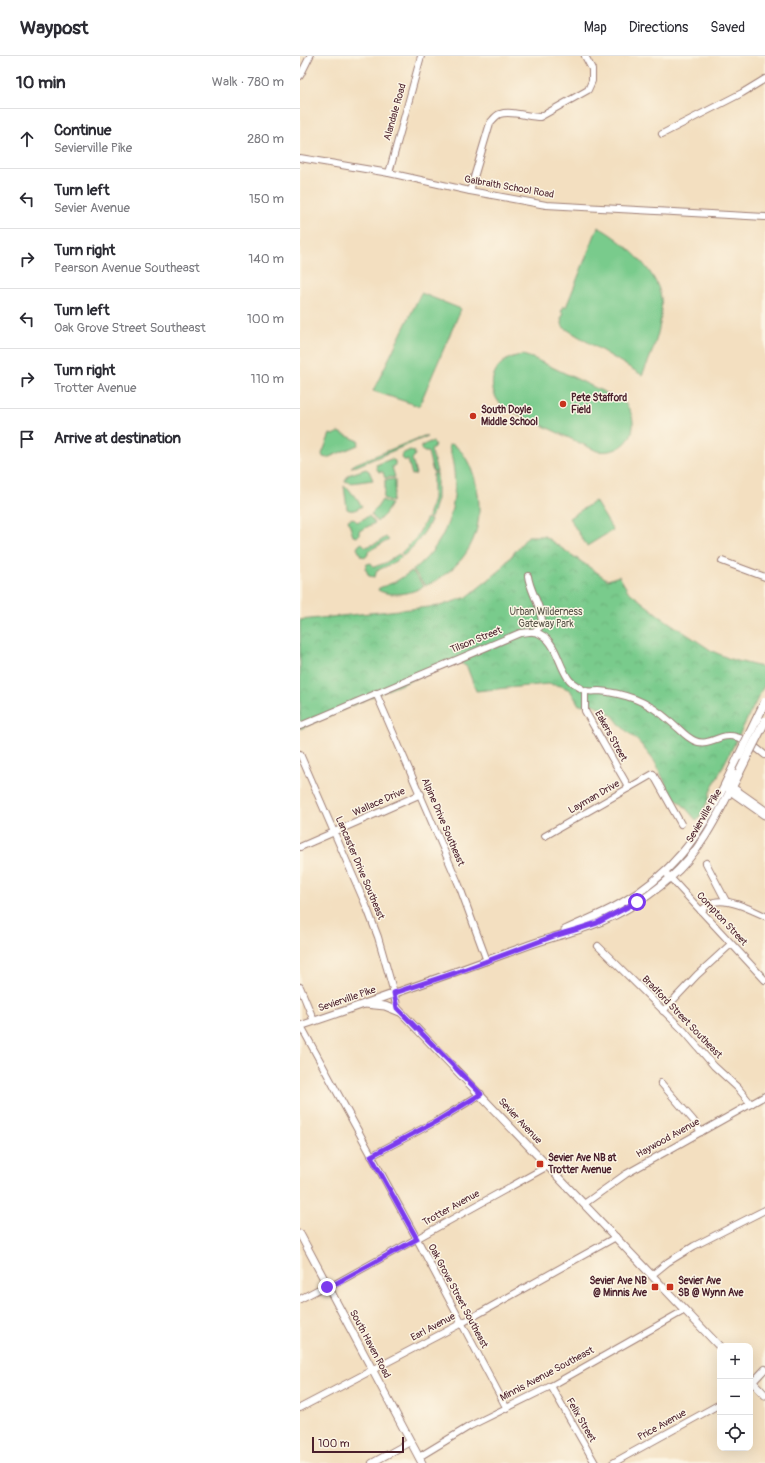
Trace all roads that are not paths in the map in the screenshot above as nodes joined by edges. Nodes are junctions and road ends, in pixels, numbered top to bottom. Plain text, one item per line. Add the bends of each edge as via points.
1 (310, 56) edge
2 (421, 56) edge
3 (585, 56) edge
4 (300, 76) edge
5 (765, 79) edge
6 (662, 134) dead end
7 (300, 158) edge
8 (389, 173) junction
9 (470, 191) junction
10 (765, 217) edge
11 (722, 561) dead end
12 (528, 576) dead end
13 (765, 577) edge
14 (534, 632) junction
15 (585, 692) junction
16 (376, 693) junction
17 (765, 702) edge
18 (765, 721) edge
19 (300, 726) edge
20 (300, 754) edge
21 (765, 755) edge
22 (728, 787) junction
23 (629, 788) junction
24 (421, 794) junction
25 (765, 812) edge
26 (681, 824) dead end
27 (334, 833) junction
28 (545, 836) dead end
29 (300, 846) edge
30 (706, 863) dead end
31 (665, 872) junction
32 (670, 878) junction
33 (726, 901) junction
34 (701, 911) junction
35 (765, 916) edge
36 (554, 936) junction
37 (731, 944) junction
38 (598, 946) dead end
39 (487, 960) junction
40 (765, 980) edge
41 (300, 986) edge
42 (394, 993) junction
43 (363, 1004) junction
44 (663, 1011) junction
45 (403, 1014) junction
46 (314, 1021) junction
47 (300, 1026) edge
48 (661, 1083) dead end
49 (481, 1094) junction
50 (764, 1097) edge
51 (751, 1104) junction
52 (700, 1132) junction
53 (371, 1156) junction
54 (548, 1166) junction
55 (584, 1204) junction
56 (765, 1210) edge
57 (300, 1234) edge
58 (616, 1237) junction
59 (417, 1239) junction
60 (652, 1275) junction
61 (327, 1287) junction
62 (300, 1299) edge
63 (685, 1310) junction
64 (462, 1323) junction
65 (717, 1344) edge
66 (765, 1369) edge
67 (372, 1370) junction
68 (753, 1380) edge
69 (753, 1384) edge
70 (551, 1386) junction
71 (765, 1395) edge
72 (717, 1406) edge
73 (506, 1407) junction
74 (300, 1408) edge
75 (410, 1442) junction
76 (421, 1460) edge
77 (372, 1463) edge
78 (595, 1463) edge
79 (613, 1463) edge

1 - 4 street
2 - 8 street, Alandale Road
3 - 9 street via 592,69 592,81 588,90 540,116 498,114 490,123
5 - 6 street
7 - 8 street, Galbraith School Road
8 - 9 street, Galbraith School Road
9 - 10 street, Galbraith School Road via 546,205
11 - 13 street
12 - 14 street via 542,617 542,625
14 - 15 street via 546,638 557,653 571,682
14 - 16 street, Tilson Street via 520,633
15 - 21 street via 606,692 636,699 654,708 695,741 707,742 723,737 735,737 749,742
15 - 23 street, Eakers Street via 585,711
16 - 19 street, Tilson Street
16 - 24 street, Alpine Drive Southeast
17 - 22 main road, Sevierville Pike, bridge via 739,756
18 - 22 main road, Sevierville Pike, bridge via 739,773
20 - 27 street, Lancaster Drive Southeast
22 - 25 highway
22 - 31 street, Sevierville Pike via 692,842
22 - 32 street, Sevierville Pike via 706,836
23 - 26 street, Layman Drive via 653,774
23 - 28 street, Layman Drive
24 - 27 street, Wallace Drive
24 - 39 street, Alpine Drive Southeast via 459,884
27 - 29 street, Wallace Drive
27 - 42 street, Lancaster Drive Southeast via 374,926
30 - 33 street
31 - 32 street, Compton Street
31 - 36 street, Sevierville Pike via 632,897
32 - 34 street, Compton Street
32 - 36 street, Sevierville Pike via 623,911
33 - 34 street via 710,904
33 - 35 street
34 - 37 street, Compton Street
36 - 39 street, Sevierville Pike
37 - 40 street, Compton Street
37 - 44 street
38 - 44 street, Bradford Street Southeast
39 - 42 street, Sevierville Pike
41 - 46 street
42 - 43 street, Sevierville Pike
42 - 45 street, Sevier Avenue via 397,1008
43 - 45 street via 385,1006
43 - 46 street, Sevierville Pike
44 - 51 street, Bradford Street Southeast
45 - 49 street, Sevier Avenue
46 - 47 street, Sevierville Pike
47 - 53 street, Oak Grove Street Southeast
48 - 52 street
49 - 53 street
49 - 54 street, Sevier Avenue
50 - 51 street, Haywood Avenue
51 - 52 street, Haywood Avenue
52 - 55 street, Haywood Avenue via 626,1174
53 - 59 street, Oak Grove Street Southeast
54 - 55 street, Sevier Avenue
54 - 59 street, Trotter Avenue
55 - 58 street, Sevier Avenue
56 - 60 street via 694,1246
57 - 61 street, South Haven Road
58 - 60 street, Sevier Avenue
58 - 64 street, Earl Avenue
59 - 61 street, Trotter Avenue
59 - 64 street, Oak Grove Street Southeast
60 - 63 street, Sevier Avenue
61 - 62 street, Trotter Avenue
61 - 67 street, South Haven Road
63 - 65 street, Sevier Avenue
63 - 70 street, Minnis Avenue Southeast
64 - 67 street, Earl Avenue
64 - 73 street, Oak Grove Street Southeast
66 - 68 street
67 - 74 street, Earl Avenue
67 - 75 street, South Haven Road
69 - 71 street
70 - 73 street, Minnis Avenue Southeast
70 - 78 street, Felix Street
72 - 79 street, Price Avenue
73 - 76 street, Minnis Avenue Southeast via 470,1426
75 - 76 street, South Haven Road
75 - 77 street

